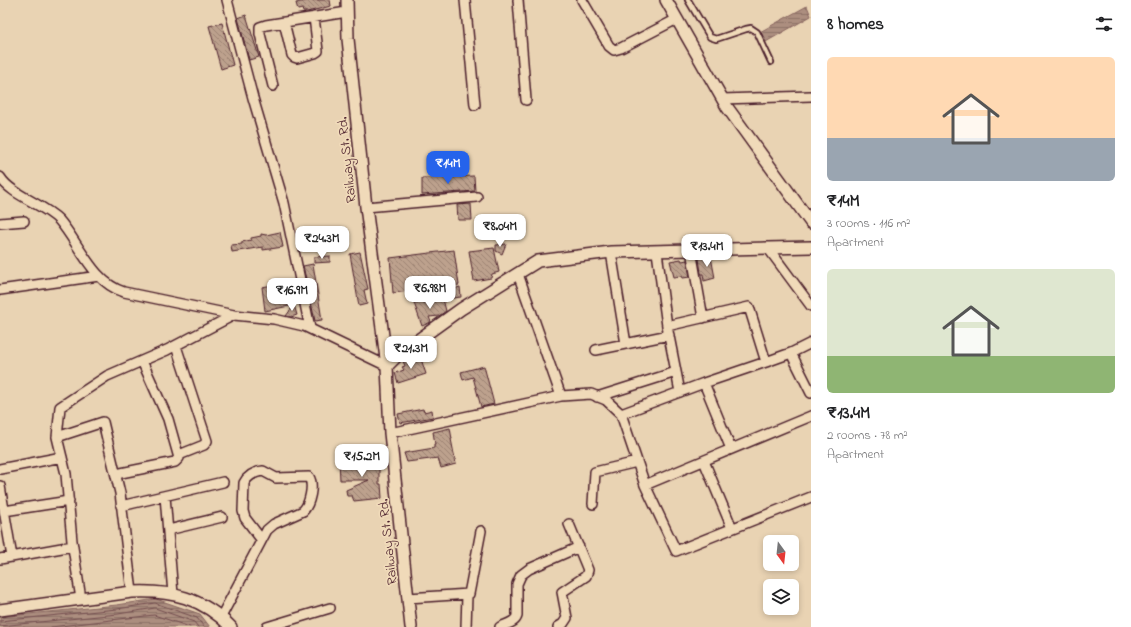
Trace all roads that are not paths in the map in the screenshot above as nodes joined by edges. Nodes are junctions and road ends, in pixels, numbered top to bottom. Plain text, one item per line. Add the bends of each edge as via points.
1 (227, 0) edge
2 (346, 0) edge
3 (465, 0) edge
4 (518, 0) edge
5 (582, 0) edge
6 (666, 0) edge
7 (688, 0) edge
8 (347, 12) junction
9 (314, 17) junction
10 (677, 19) junction
11 (284, 22) junction
12 (771, 62) dead end
13 (273, 86) dead end
14 (811, 96) edge
15 (526, 100) dead end
16 (722, 100) junction
17 (475, 105) dead end
18 (0, 177) edge
19 (477, 196) dead end
20 (366, 207) junction
21 (24, 221) dead end
22 (0, 223) edge
23 (811, 223) edge
24 (811, 247) edge
25 (768, 248) junction
26 (691, 250) junction
27 (611, 252) junction
28 (657, 252) junction
29 (518, 274) junction
30 (99, 276) junction
31 (0, 290) edge
32 (811, 306) edge
33 (234, 315) junction
34 (704, 318) junction
35 (310, 328) junction
36 (668, 330) junction
37 (811, 343) edge
38 (626, 344) junction
39 (176, 346) junction
40 (596, 350) dead end
41 (791, 353) junction
42 (142, 361) junction
43 (766, 362) junction
44 (387, 366) junction
45 (676, 372) junction
46 (704, 383) junction
47 (680, 392) junction
48 (811, 394) edge
49 (561, 396) junction
50 (597, 397) junction
51 (621, 414) junction
52 (811, 416) edge
53 (390, 432) junction
54 (57, 437) junction
55 (731, 449) junction
56 (179, 454) junction
57 (62, 457) junction
58 (704, 461) junction
59 (637, 462) junction
60 (0, 469) edge
61 (116, 474) junction
62 (223, 482) dead end
63 (645, 485) junction
64 (0, 486) edge
65 (165, 496) junction
66 (811, 497) edge
67 (69, 501) junction
68 (593, 504) dead end
69 (121, 506) junction
70 (4, 511) junction
71 (222, 517) dead end
72 (569, 524) dead end
73 (732, 528) junction
74 (168, 530) junction
75 (481, 531) dead end
76 (261, 539) junction
77 (73, 546) junction
78 (579, 546) junction
79 (12, 557) junction
80 (0, 559) edge
81 (132, 592) junction
82 (173, 594) junction
83 (467, 595) junction
84 (408, 598) junction
85 (81, 599) junction
86 (330, 608) dead end
87 (0, 610) edge
88 (221, 617) junction
89 (231, 627) edge
90 (267, 627) edge
91 (411, 627) edge
92 (466, 627) edge
93 (500, 627) edge
94 (558, 627) edge

1 - 35 street via 284,203
2 - 8 street, Railway St. Rd.
3 - 17 street
4 - 15 street
5 - 10 street via 609,46 614,50
6 - 10 street
7 - 12 lane via 713,39 751,28 756,32
8 - 9 street
8 - 20 street, Railway St. Rd.
9 - 11 street
9 - 11 street via 318,51 297,58 292,55
10 - 16 street
11 - 13 street via 263,25 259,29
14 - 16 street
16 - 23 street
18 - 30 street via 7,185 54,216
19 - 20 street
20 - 44 street, Railway St. Rd.
21 - 22 street
24 - 25 street
25 - 26 street
25 - 32 street
26 - 28 street
26 - 34 street
27 - 28 street
27 - 29 street via 538,261
27 - 38 street
28 - 36 street
29 - 44 street via 460,309
29 - 49 street
30 - 31 street
30 - 33 street via 118,290
33 - 35 street via 274,319
33 - 39 street
34 - 36 street
34 - 43 street via 749,307
35 - 44 street
36 - 38 street
36 - 45 street
37 - 41 street
38 - 40 street
39 - 42 street
39 - 56 street via 207,441 204,445
41 - 43 street
41 - 48 street
42 - 54 street via 107,376 60,407
42 - 56 street via 168,419
43 - 46 street
44 - 53 street, Railway St. Rd.
45 - 47 street
45 - 50 street
46 - 47 street
46 - 55 street
47 - 51 street
49 - 50 street via 591,394
49 - 53 street
50 - 51 street via 606,400
51 - 59 street
52 - 55 street
53 - 84 street, Railway St. Rd.
54 - 57 street
54 - 61 street via 103,422
55 - 58 street
56 - 61 street via 176,462
57 - 60 street
57 - 67 street
58 - 63 street
58 - 73 street
59 - 63 street
59 - 68 street via 595,472
61 - 69 street
62 - 65 street
63 - 73 street via 676,551
64 - 70 street
65 - 69 street
65 - 74 street
66 - 73 street
67 - 70 street
67 - 77 street
69 - 81 street
70 - 79 street
71 - 74 street
72 - 78 street
74 - 82 street
75 - 83 street via 470,593
76 - 76 street via 270,526 307,508 311,482 309,477 276,478 263,471 252,473 246,479 242,511
76 - 88 street
77 - 79 street
77 - 85 street
78 - 93 street via 521,575 517,584 516,619
78 - 94 street via 587,574 562,592 567,618
79 - 80 street
81 - 82 street
81 - 85 street
82 - 88 street via 200,603
83 - 84 street
83 - 92 street
84 - 91 street, Railway St. Rd.
85 - 87 street
86 - 90 street
88 - 89 street

